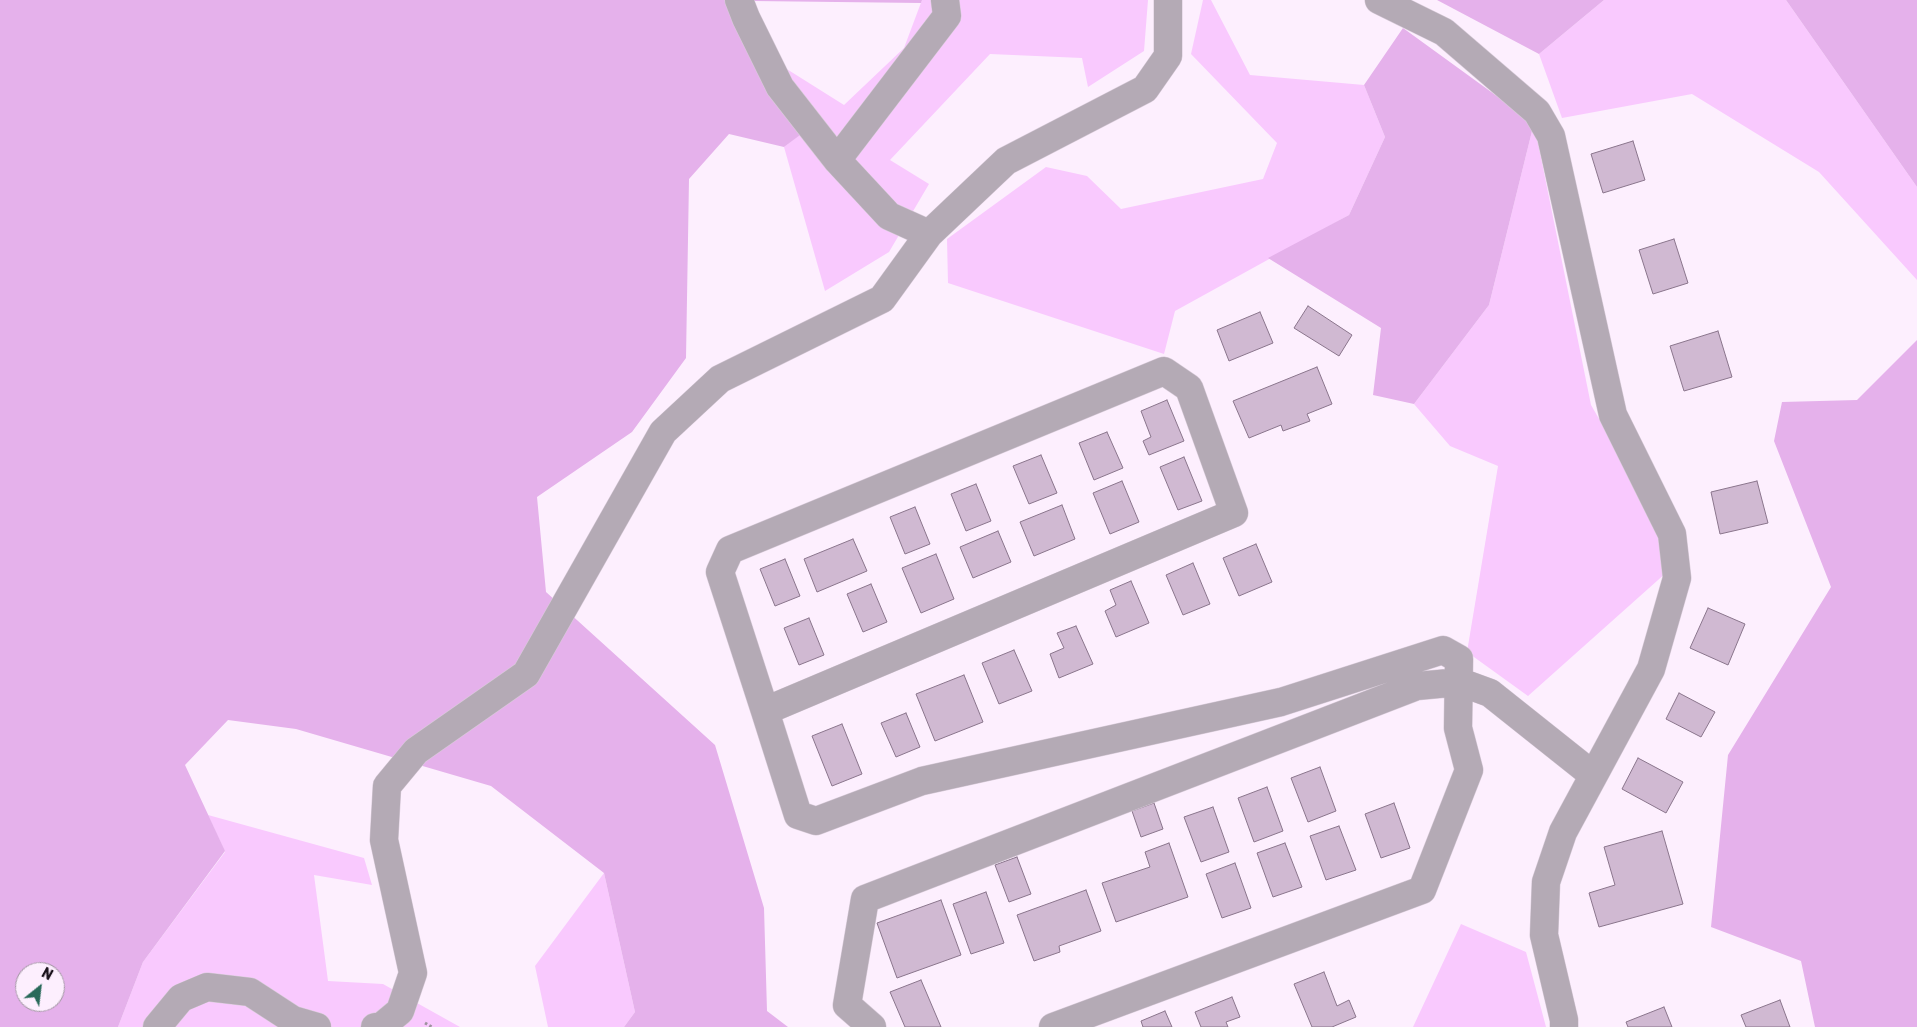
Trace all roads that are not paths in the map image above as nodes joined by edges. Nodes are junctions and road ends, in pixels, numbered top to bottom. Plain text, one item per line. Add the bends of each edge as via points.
1 (740, 0) edge
2 (945, 0) edge
3 (1168, 0) edge
4 (1379, 0) edge
5 (837, 160) junction
6 (929, 234) junction
7 (1460, 682) junction
8 (765, 711) junction
9 (1593, 775) junction
10 (157, 1027) edge
11 (317, 1027) edge
12 (375, 1027) edge
13 (872, 1027) edge
14 (1053, 1027) edge
15 (1564, 1027) edge

1 - 5 street via 780,87
2 - 5 street via 947,16
3 - 6 street via 1168,56 1145,89 1006,161
4 - 9 street via 1444,32 1537,112 1551,136 1613,416 1672,534 1677,578 1651,670
5 - 6 street via 888,216
6 - 12 street via 882,299 720,379 663,432 526,674 416,751 387,786 384,840 413,973 400,1011 382,1026
7 - 8 street via 1459,660 1443,650 1281,702 922,781 816,821 798,815
7 - 9 street via 1490,693
7 - 13 street via 1417,686 865,899 847,1005
7 - 14 street via 1458,728 1469,770 1422,890
8 - 8 street via 1234,513 1189,388 1164,371 730,550 720,572
9 - 15 street via 1564,832 1546,882 1544,935
10 - 11 street via 181,998 207,987 250,992 293,1020

